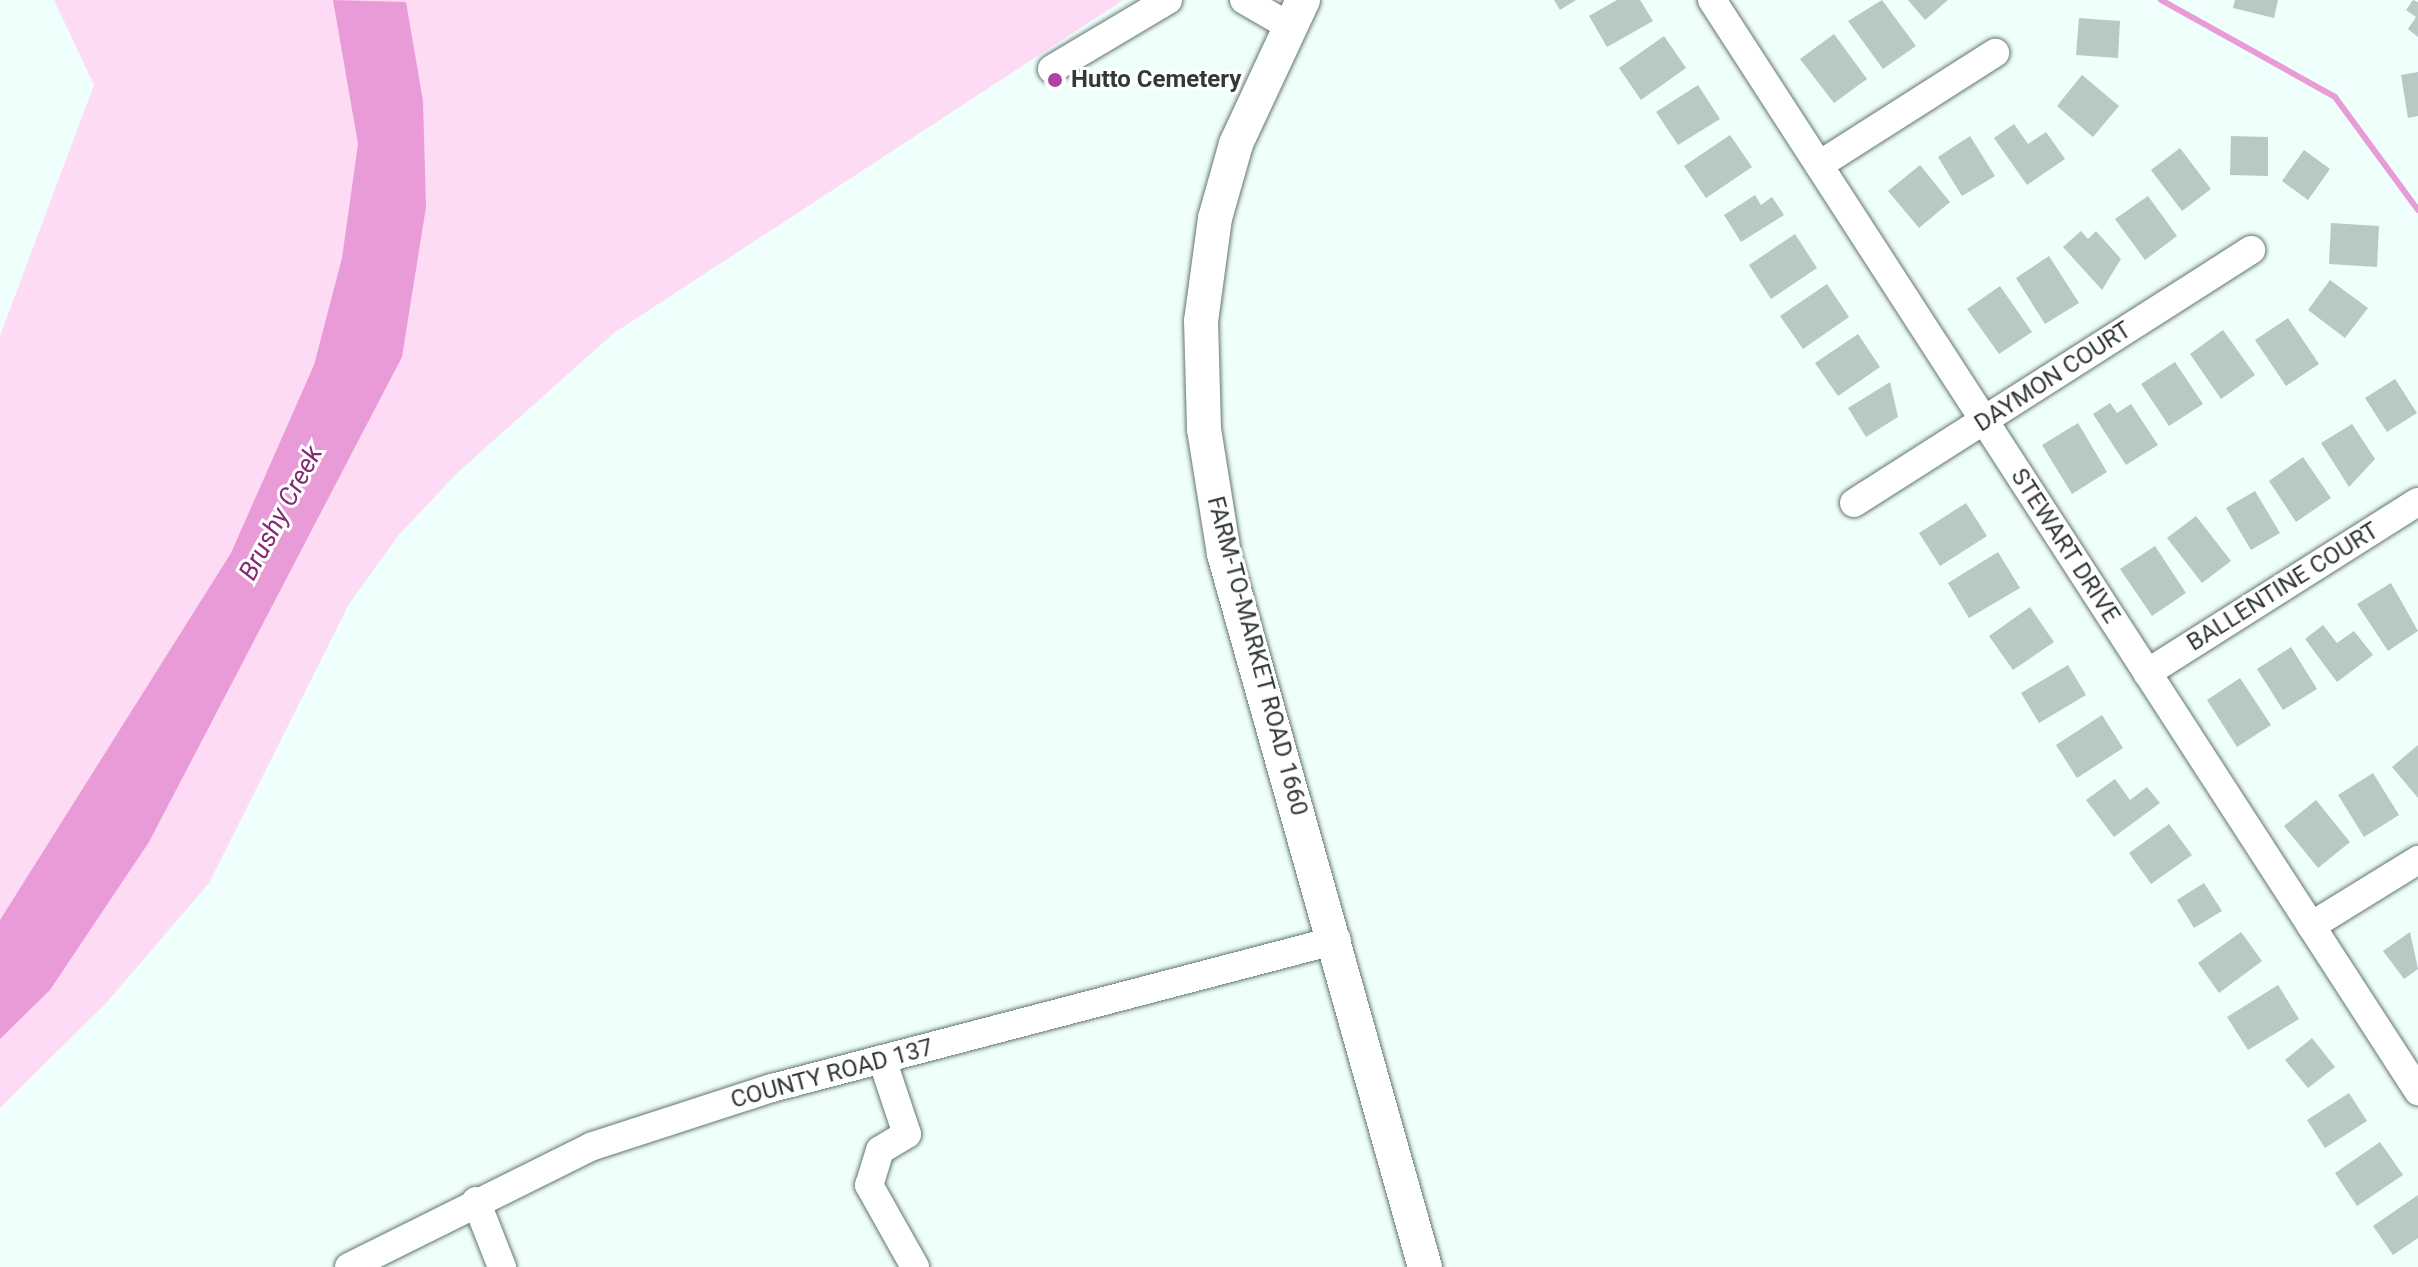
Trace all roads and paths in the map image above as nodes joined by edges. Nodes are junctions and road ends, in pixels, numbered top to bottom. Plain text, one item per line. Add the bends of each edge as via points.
1 (1168, 0) edge
2 (1244, 0) edge
3 (1712, 0) edge
4 (1296, 13) edge
5 (1995, 53) dead end
6 (1052, 69) dead end
7 (1819, 165) junction
8 (2251, 250) dead end
9 (1984, 421) junction
10 (2418, 502) edge
11 (1854, 503) dead end
12 (2147, 673) junction
13 (2418, 860) edge
14 (2311, 926) junction
15 (1337, 940) junction
16 (882, 1059) junction
17 (2418, 1091) edge
18 (476, 1201) junction
19 (349, 1267) edge
20 (502, 1267) edge
21 (915, 1267) edge
22 (1425, 1267) edge

1 - 6 street
2 - 4 street
3 - 7 street, STEWART DRIVE
4 - 15 main road, FARM-TO-MARKET ROAD 1660 via 1236,144 1215,218 1200,393 1224,554
5 - 7 street
7 - 9 street, STEWART DRIVE
8 - 9 street, DAYMON COURT
9 - 11 street, DAYMON COURT
9 - 12 street, STEWART DRIVE
10 - 12 street, BALLENTINE COURT
12 - 14 street, STEWART DRIVE
13 - 14 street
14 - 17 street, STEWART DRIVE
15 - 16 street, COUNTY ROAD 137
15 - 22 main road, FARM-TO-MARKET ROAD 1660
16 - 18 street, COUNTY ROAD 137 via 593,1146
16 - 21 street via 907,1134 880,1150 869,1185
18 - 19 street, COUNTY ROAD 137
18 - 20 street

